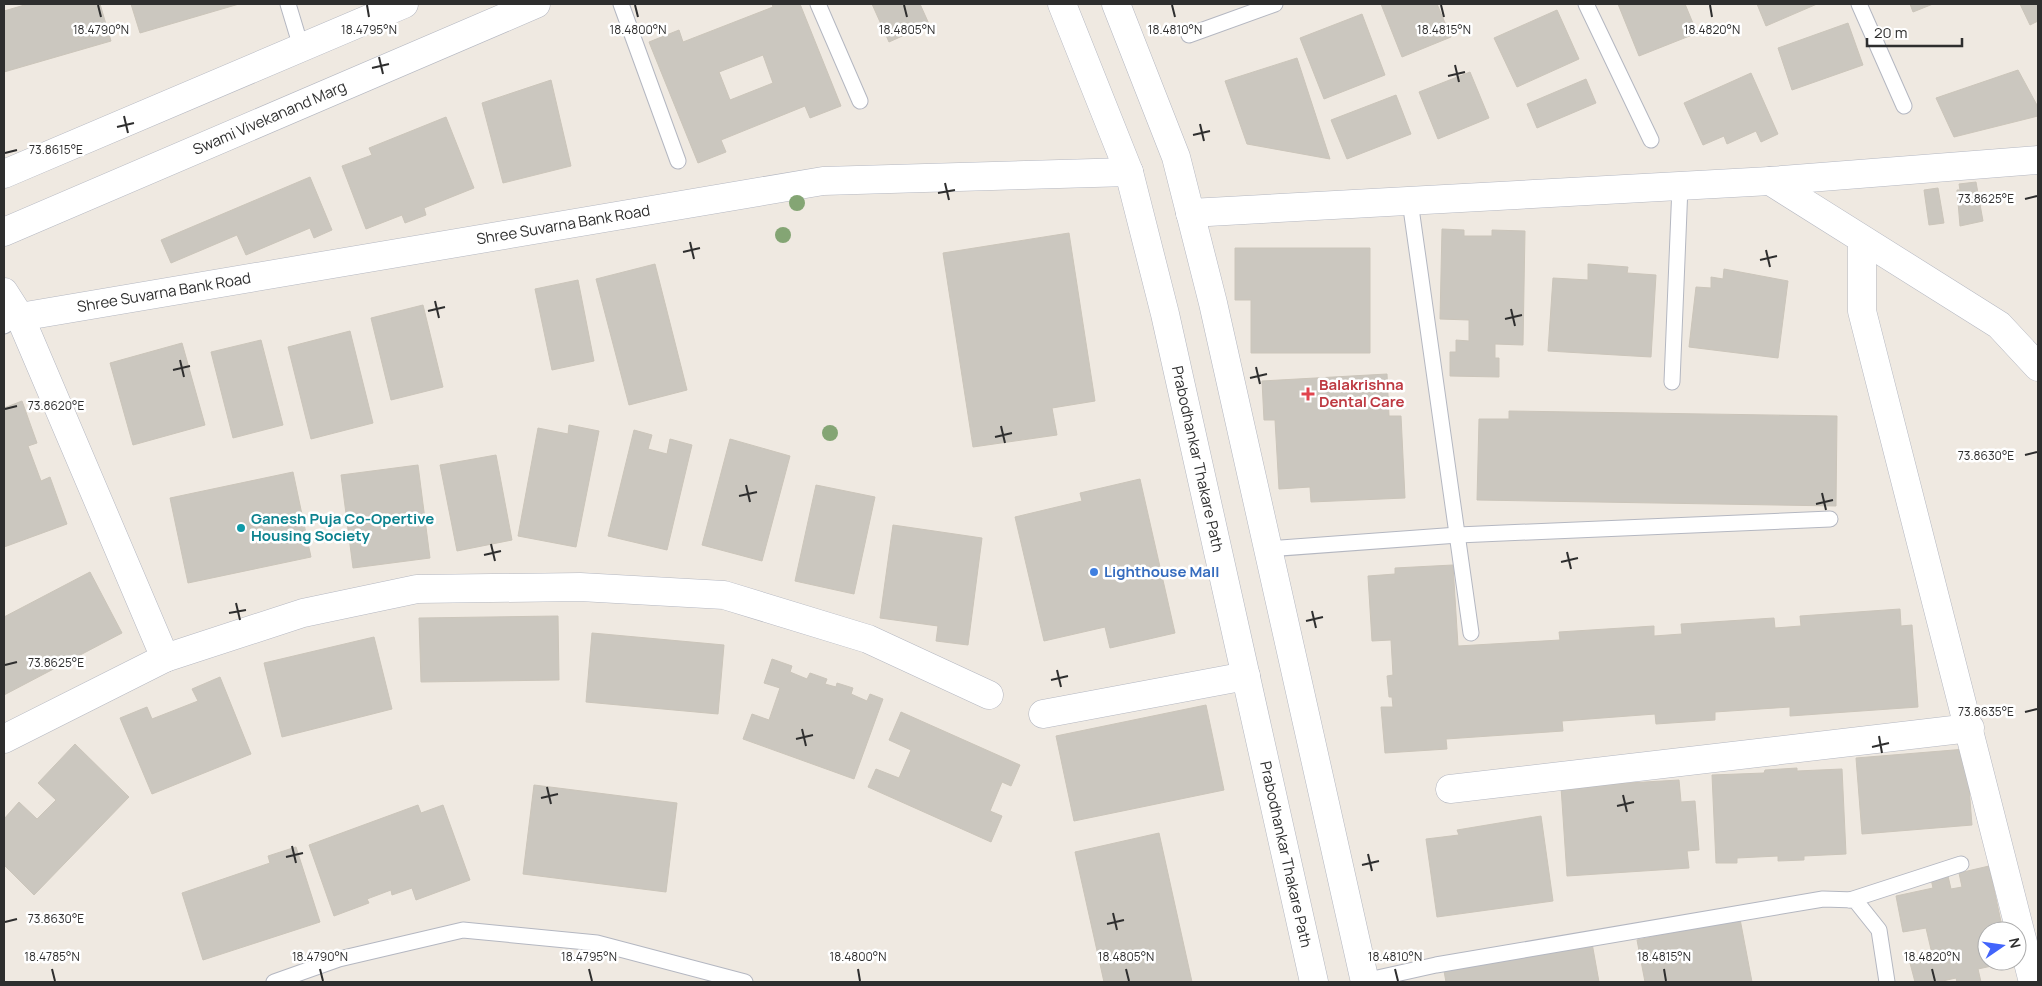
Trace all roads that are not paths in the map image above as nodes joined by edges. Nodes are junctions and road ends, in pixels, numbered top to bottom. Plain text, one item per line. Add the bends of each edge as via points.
1 (288, 4) edge
2 (404, 4) edge
3 (536, 4) edge
4 (622, 4) edge
5 (818, 4) edge
6 (1062, 4) edge
7 (1116, 4) edge
8 (1275, 4) edge
9 (1586, 4) edge
10 (1859, 4) edge
11 (1189, 35) dead end
12 (301, 47) junction
13 (860, 101) dead end
14 (1904, 106) dead end
15 (1651, 140) dead end
16 (2038, 160) edge
17 (678, 161) dead end
18 (1129, 172) junction
19 (4, 174) edge
20 (1770, 182) junction
21 (1680, 186) junction
22 (1410, 201) junction
23 (1190, 213) junction
24 (4, 232) edge
25 (1862, 240) junction
26 (4, 292) edge
27 (12, 322) edge
28 (2038, 367) edge
29 (1672, 382) dead end
30 (1830, 519) dead end
31 (1458, 536) junction
32 (1268, 548) junction
33 (1471, 634) dead end
34 (165, 658) junction
35 (1246, 676) junction
36 (989, 695) dead end
37 (1043, 714) dead end
38 (1970, 728) junction
39 (4, 739) edge
40 (1450, 789) dead end
41 (1961, 864) dead end
42 (1850, 900) junction
43 (274, 982) edge
44 (745, 982) edge
45 (1314, 982) edge
46 (1365, 982) edge
47 (1887, 982) edge
48 (2033, 982) edge

1 - 12 lane
2 - 12 street
3 - 24 street, Swami Vivekanand Marg
4 - 17 lane
5 - 13 lane
6 - 18 street, Prabodhankar Thakare Path
7 - 23 street via 1176,157
8 - 11 lane
9 - 15 lane
10 - 14 lane
12 - 19 street
16 - 20 street
18 - 27 street, Shree Suvarna Bank Road via 822,181
18 - 35 street, Prabodhankar Thakare Path via 1165,314
20 - 21 street
20 - 25 street
21 - 22 street
21 - 29 lane
22 - 23 street
22 - 31 lane
23 - 32 street
25 - 28 street via 1999,325
25 - 38 street via 1862,311
26 - 27 street
27 - 34 street
30 - 31 lane
31 - 32 lane
31 - 33 lane
32 - 46 street
34 - 36 street via 303,613 416,589 580,587 724,595 868,639
34 - 39 street
35 - 37 street
35 - 45 street, Prabodhankar Thakare Path
38 - 40 street
38 - 48 street
41 - 42 lane
42 - 46 lane via 1822,899 1436,965
42 - 47 lane via 1855,900 1879,930
43 - 44 lane via 338,959 463,930 597,943

